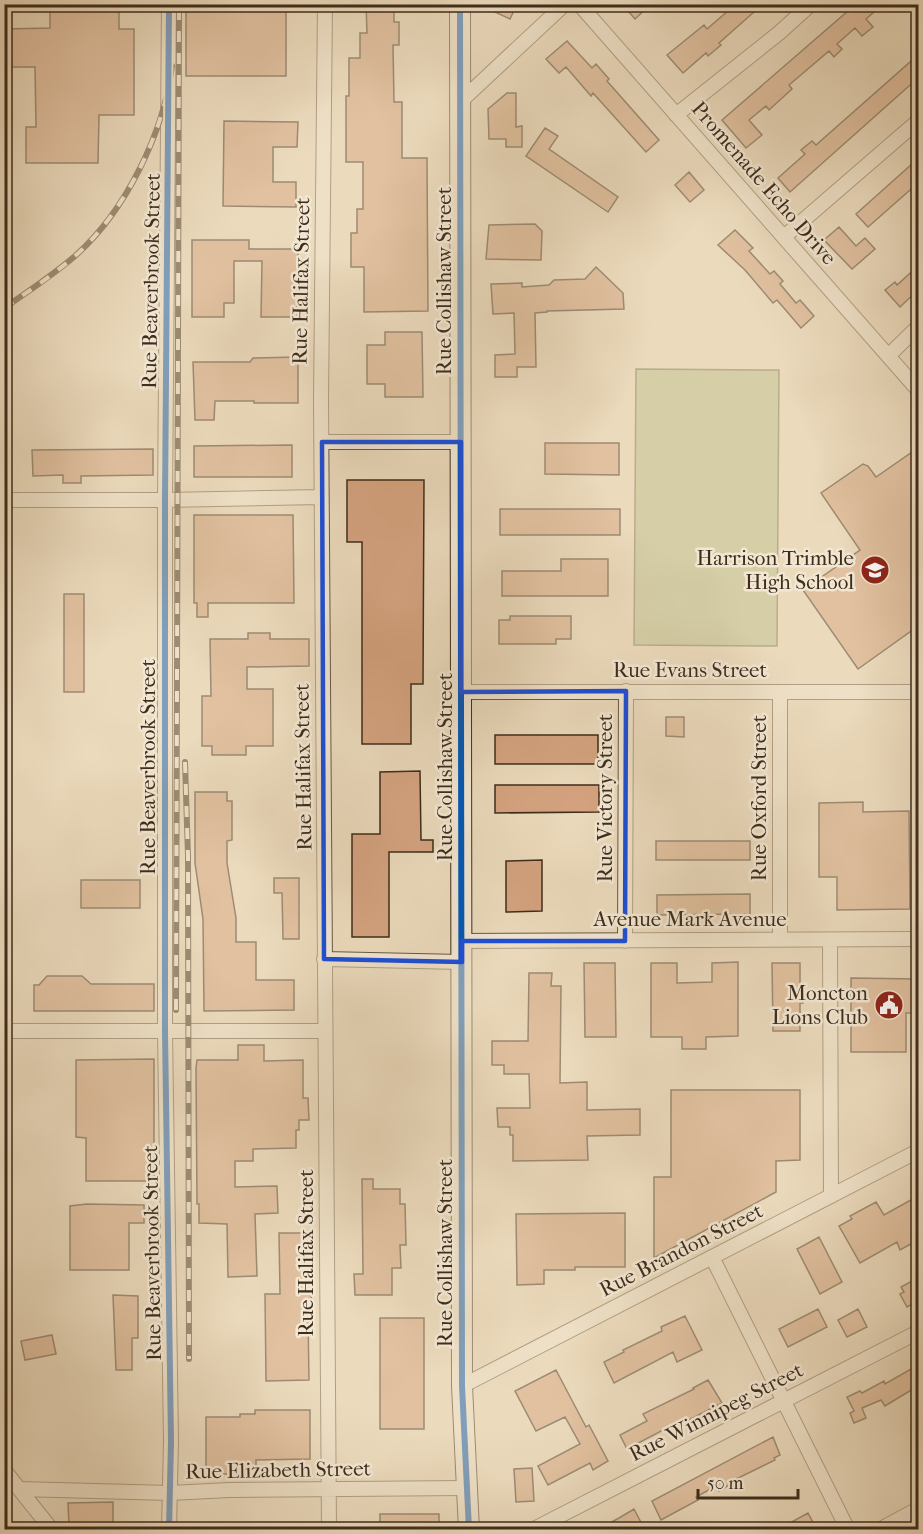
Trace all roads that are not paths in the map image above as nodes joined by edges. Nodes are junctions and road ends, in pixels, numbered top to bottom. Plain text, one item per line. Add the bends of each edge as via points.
1 (170, 4) edge
2 (325, 4) edge
3 (460, 4) edge
4 (566, 4) edge
5 (579, 4) edge
6 (811, 4) edge
7 (460, 101) junction
8 (676, 115) junction
9 (918, 121) edge
10 (785, 236) junction
11 (918, 327) edge
12 (889, 355) junction
13 (918, 390) edge
14 (322, 442) junction
15 (461, 442) junction
16 (321, 497) junction
17 (4, 500) edge
18 (165, 500) junction
19 (626, 691) junction
20 (461, 692) junction
21 (780, 692) junction
22 (918, 692) edge
23 (918, 939) edge
24 (780, 940) junction
25 (830, 940) junction
26 (462, 941) junction
27 (625, 941) junction
28 (324, 959) junction
29 (462, 962) junction
30 (4, 1031) edge
31 (325, 1031) junction
32 (165, 1032) junction
33 (918, 1151) edge
34 (831, 1196) junction
35 (712, 1257) junction
36 (918, 1332) edge
37 (462, 1386) junction
38 (784, 1401) junction
39 (4, 1470) edge
40 (466, 1488) junction
41 (20, 1489) junction
42 (329, 1489) junction
43 (170, 1493) junction
44 (918, 1509) edge
45 (52, 1530) edge
46 (170, 1530) edge
47 (329, 1530) edge
48 (469, 1530) edge
49 (532, 1530) edge
50 (848, 1530) edge
51 (879, 1530) edge

1 - 18 street, Rue Beaverbrook Street
2 - 14 street, Rue Halifax Street
3 - 7 street, Rue Collishaw Street
4 - 7 street
5 - 8 street, Promenade Echo Drive
6 - 8 street
7 - 15 street, Rue Collishaw Street
8 - 10 street, Promenade Echo Drive
9 - 10 street
10 - 12 street, Promenade Echo Drive
11 - 12 street
12 - 13 street, Promenade Echo Drive
14 - 15 street
14 - 16 street, Rue Halifax Street
15 - 20 street, Rue Collishaw Street
16 - 18 street
16 - 28 street, Rue Halifax Street
17 - 18 street
18 - 32 street, Rue Beaverbrook Street
19 - 20 street, Rue Evans Street
19 - 21 street, Rue Evans Street
19 - 27 street, Rue Victory Street
20 - 26 street, Rue Collishaw Street
21 - 22 street, Rue Evans Street
21 - 24 street, Rue Oxford Street
23 - 25 street, Avenue Mark Avenue
24 - 25 street, Avenue Mark Avenue
24 - 27 street, Avenue Mark Avenue
25 - 34 street
26 - 27 street, Avenue Mark Avenue
26 - 29 street, Rue Collishaw Street
28 - 29 street
28 - 31 street, Rue Halifax Street
29 - 37 street, Rue Collishaw Street
30 - 32 street
31 - 32 street
31 - 42 street, Rue Halifax Street
32 - 43 street, Rue Beaverbrook Street
33 - 34 street, Rue Brandon Street
34 - 35 street, Rue Brandon Street
35 - 37 street, Rue Brandon Street
35 - 38 street
36 - 38 street, Rue Winnipeg Street
37 - 40 street, Rue Collishaw Street
38 - 49 street, Rue Winnipeg Street
38 - 50 street
39 - 41 street
40 - 42 street, Rue Elizabeth Street
40 - 48 street, Rue Collishaw Street
41 - 43 street, Rue Elizabeth Street
41 - 45 street
42 - 43 street, Rue Elizabeth Street
42 - 47 street, Rue Halifax Street
43 - 46 street, Rue Beaverbrook Street
44 - 51 street

